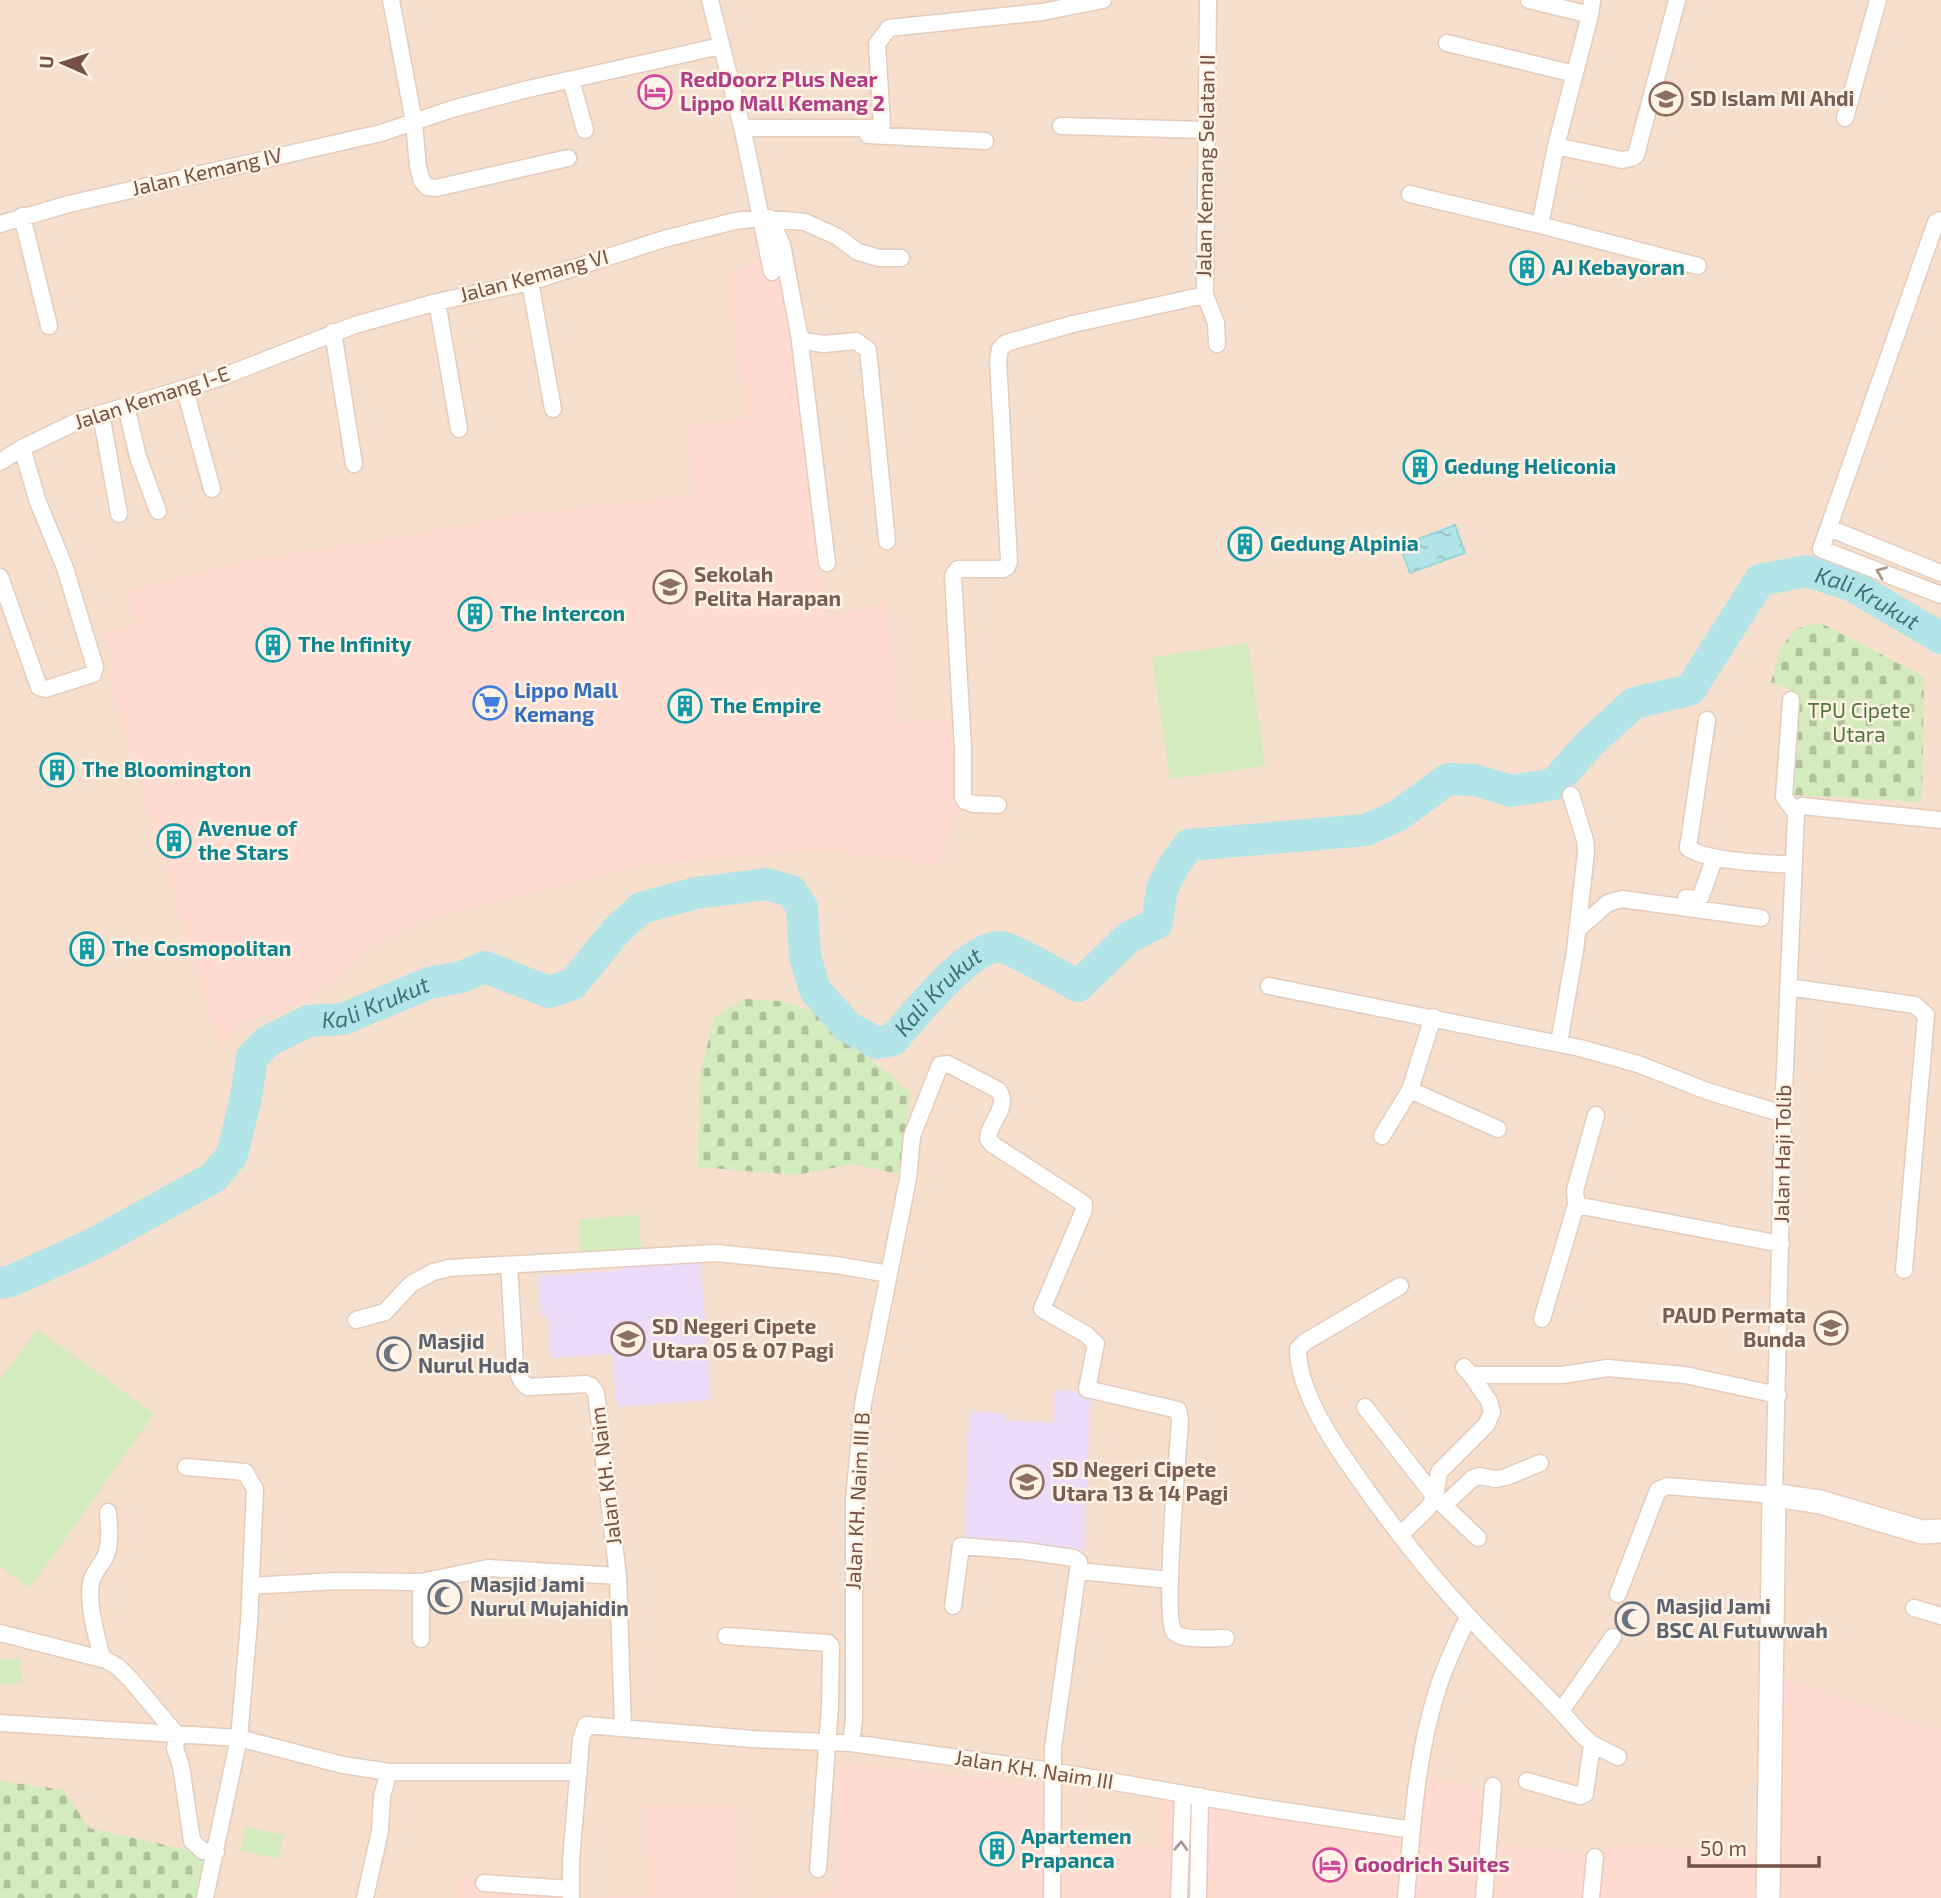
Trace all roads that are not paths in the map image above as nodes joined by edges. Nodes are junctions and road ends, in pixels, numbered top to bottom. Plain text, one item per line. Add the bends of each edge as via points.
1 (391, 0) edge
2 (710, 0) edge
3 (1103, 0) edge
4 (1208, 0) edge
5 (1529, 0) edge
6 (1676, 0) edge
7 (1878, 0) edge
8 (1591, 7) edge
9 (986, 8) edge
10 (1447, 43) dead end
11 (721, 46) junction
12 (1575, 74) junction
13 (571, 80) junction
14 (1845, 118) dead end
15 (414, 122) junction
16 (1061, 127) dead end
17 (743, 129) junction
18 (585, 130) dead end
19 (1207, 130) junction
20 (985, 141) dead end
21 (1556, 146) junction
22 (568, 158) dead end
23 (1410, 194) dead end
24 (22, 216) junction
25 (765, 218) junction
26 (1941, 219) edge
27 (0, 223) edge
28 (1540, 225) junction
29 (901, 258) dead end
30 (1698, 266) dead end
31 (772, 272) dead end
32 (530, 282) junction
33 (1205, 295) junction
34 (438, 302) junction
35 (49, 326) dead end
36 (333, 332) junction
37 (799, 334) junction
38 (309, 343) joint
39 (1217, 344) dead end
40 (185, 390) junction
41 (126, 406) junction
42 (553, 409) dead end
43 (101, 414) junction
44 (459, 429) dead end
45 (22, 448) junction
46 (0, 462) edge
47 (354, 464) dead end
48 (212, 489) dead end
49 (158, 511) dead end
50 (119, 514) dead end
51 (1829, 528) junction
52 (887, 541) dead end
53 (827, 563) dead end
54 (1941, 573) edge
55 (0, 577) edge
56 (1941, 595) edge
57 (1791, 700) dead end
58 (1707, 720) dead end
59 (1571, 795) dead end
60 (998, 805) dead end
61 (1796, 813) junction
62 (1941, 820) edge
63 (1715, 857) junction
64 (1793, 865) junction
65 (1686, 898) dead end
66 (1761, 918) dead end
67 (1577, 930) junction
68 (1269, 986) dead end
69 (1788, 987) junction
70 (1433, 1017) junction
71 (1559, 1043) junction
72 (1409, 1090) junction
73 (1783, 1114) junction
74 (1596, 1115) dead end
75 (1498, 1129) dead end
76 (1382, 1136) dead end
77 (1576, 1205) junction
78 (1780, 1244) junction
79 (509, 1265) junction
80 (1904, 1270) dead end
81 (889, 1274) junction
82 (1399, 1286) dead end
83 (1542, 1319) dead end
84 (356, 1320) dead end
85 (1778, 1395) junction
86 (1365, 1408) dead end
87 (1540, 1463) dead end
88 (186, 1467) dead end
89 (1774, 1495) junction
90 (1440, 1501) junction
91 (108, 1512) dead end
92 (1941, 1532) edge
93 (1400, 1535) junction
94 (1478, 1538) dead end
95 (1079, 1571) junction
96 (618, 1576) junction
97 (1170, 1580) junction
98 (421, 1582) junction
99 (251, 1586) junction
100 (1618, 1594) dead end
101 (953, 1606) dead end
102 (1914, 1608) dead end
103 (1468, 1616) junction
104 (1941, 1616) edge
105 (0, 1633) edge
106 (726, 1636) dead end
107 (1613, 1637) dead end
108 (1226, 1638) dead end
109 (421, 1639) dead end
110 (102, 1658) junction
111 (1561, 1711) junction
112 (0, 1723) edge
113 (623, 1727) junction
114 (177, 1735) junction
115 (239, 1738) junction
116 (827, 1743) junction
117 (851, 1743) junction
118 (1592, 1744) junction
119 (1618, 1757) dead end
120 (1052, 1771) junction
121 (389, 1772) junction
122 (579, 1772) junction
123 (1527, 1781) dead end
124 (1493, 1786) dead end
125 (1182, 1794) junction
126 (1199, 1796) junction
127 (1412, 1830) junction
128 (216, 1852) junction
129 (1595, 1857) dead end
130 (818, 1869) dead end
131 (485, 1884) dead end
132 (571, 1893) edge
133 (205, 1898) edge
134 (365, 1898) edge
135 (1052, 1898) edge
136 (1179, 1898) edge
137 (1198, 1898) edge
138 (1406, 1898) edge
139 (1484, 1898) edge
140 (1591, 1898) edge
141 (1768, 1898) edge

1 - 15 street
2 - 11 street
3 - 9 street via 1042,12
4 - 19 street, Jalan Kemang Selatan II
5 - 8 street
6 - 21 street via 1636,155 1622,160
7 - 14 street
8 - 12 street
9 - 17 street via 890,28 877,44 880,128
10 - 12 street
11 - 13 street, Jalan Kemang IV
11 - 17 street
12 - 21 street
13 - 15 street, Jalan Kemang IV
13 - 18 street
15 - 22 street via 418,167 427,187
15 - 24 street, Jalan Kemang IV
16 - 19 street
17 - 20 street
17 - 25 street
19 - 33 street, Jalan Kemang Selatan II
21 - 28 street
23 - 28 street
24 - 27 street, Jalan Kemang IV
24 - 35 street
25 - 29 street, Jalan Kemang VI via 805,222 858,252
25 - 31 street
25 - 32 street, Jalan Kemang VI via 664,239
25 - 37 street via 782,245
26 - 51 street via 1936,222
28 - 30 street
32 - 34 street, Jalan Kemang VI
32 - 42 street
33 - 39 street via 1216,323
33 - 60 street, Jalan Kemang Selatan II via 1073,324 1006,343 1000,349 1009,564 999,570 958,569 953,576 963,797 974,804
34 - 36 street, Jalan Kemang VI
34 - 44 street
36 - 38 street, Jalan Kemang VI
36 - 47 street
37 - 52 street via 810,344 856,341 868,350
37 - 53 street
38 - 40 street, Jalan Kemang I-E
40 - 41 street, Jalan Kemang I-E
40 - 48 street
41 - 43 street, Jalan Kemang I-E
41 - 49 street
43 - 45 street, Jalan Kemang I-E
43 - 50 street
45 - 46 street, Jalan Kemang I-E
45 - 55 street via 65,568 95,667 93,674 46,689 38,687
51 - 54 street
56 -> 51 street via 1821,549
57 - 61 street via 1784,797
58 - 63 street via 1687,846
59 - 67 street via 1586,846
61 - 62 street via 1802,806
61 - 64 street, Jalan Haji Tolib
63 - 64 street
63 - 65 street via 1701,896
64 - 69 street, Jalan Haji Tolib
66 - 67 street via 1622,898 1608,903
67 - 71 street
68 - 70 street
69 - 73 street, Jalan Haji Tolib
69 - 80 street via 1915,1005 1926,1015
70 - 71 street
70 - 72 street
71 - 73 street via 1637,1064
72 - 75 street
72 - 76 street
73 - 78 street, Jalan Haji Tolib
74 - 77 street via 1578,1177
77 - 78 street
77 - 83 street
78 - 85 street, Jalan Haji Tolib
79 - 81 street via 716,1254
79 - 84 street via 433,1272 411,1284 385,1312
79 - 96 street, Jalan KH. Naim via 515,1366 522,1382 528,1387 586,1384 596,1393
81 - 97 street, Jalan KH. Naim III B via 912,1136 940,1065 948,1064 1003,1096 988,1133 992,1144 1084,1204 1042,1309 1096,1344 1087,1389 1175,1409 1180,1414
81 - 117 street, Jalan KH. Naim III B via 857,1451
82 - 93 street via 1305,1342 1298,1349 1298,1358 1322,1422
85 - 89 street, Jalan Haji Tolib
85 - 90 street via 1685,1375 1608,1368 1562,1375 1468,1371 1492,1412 1487,1424 1440,1472
86 - 90 street
87 - 90 street via 1506,1477 1473,1478
88 - 99 street via 245,1472 251,1480 255,1489
89 - 92 street via 1820,1502 1922,1532
89 - 100 street via 1668,1486 1658,1490
89 - 141 street
90 - 93 street
90 - 94 street
91 - 110 street via 110,1538 91,1584
93 - 103 street
95 - 97 street
95 - 101 street via 1074,1558 961,1546
95 - 120 street
96 - 98 street via 478,1569
96 - 113 street, Jalan KH. Naim
97 - 108 street via 1174,1633
98 - 99 street
98 - 109 street
99 - 115 street
102 - 104 street
103 - 111 street
103 - 127 street via 1436,1693
105 - 110 street
106 - 116 street via 830,1644
107 - 111 street
110 - 114 street via 131,1680
111 - 118 street
112 - 114 street
113 - 116 street, Jalan KH. Naim III
113 - 122 street, Jalan KH. Naim III via 586,1725
114 - 115 street
114 - 128 street via 175,1748 192,1841 203,1851
115 - 121 street
115 - 128 street
116 - 117 street, Jalan KH. Naim III
116 - 130 street
117 - 120 street, Jalan KH. Naim III
118 - 119 street
118 - 123 street via 1585,1794
120 - 125 street, Jalan KH. Naim III
120 - 135 street
121 - 122 street
121 - 134 street
122 - 132 street
124 - 139 street
125 - 126 street, Jalan KH. Naim III
136 -> 125 street
126 - 127 street, Jalan KH. Naim III
126 - 137 street
127 - 138 street
128 - 133 street
129 - 140 street
131 - 132 street

